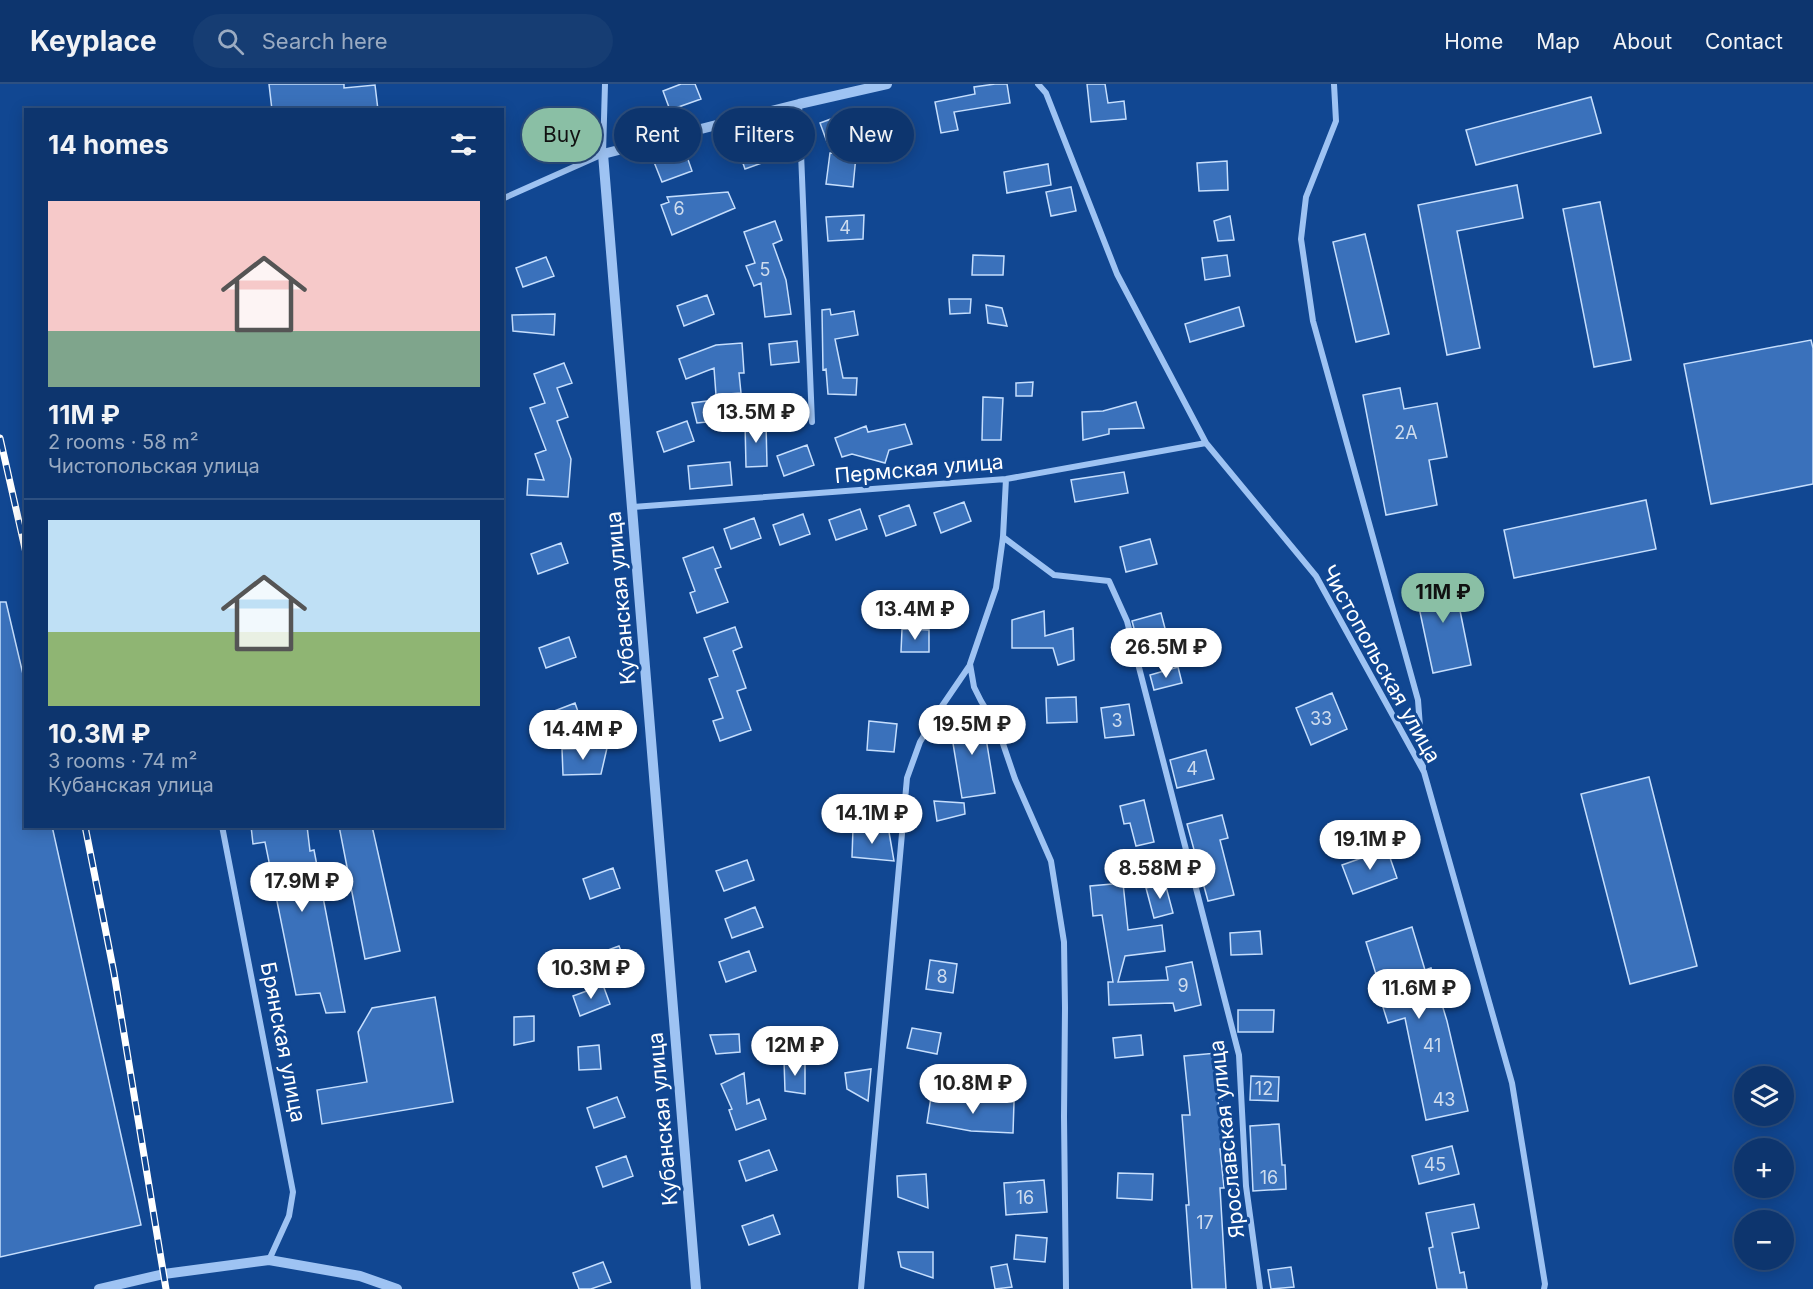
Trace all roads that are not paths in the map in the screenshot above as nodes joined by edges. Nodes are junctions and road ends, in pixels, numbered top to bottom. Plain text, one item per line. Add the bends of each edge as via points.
1 (605, 84) edge
2 (887, 84) edge
3 (1038, 84) edge
4 (1334, 84) edge
5 (799, 104) junction
6 (603, 154) junction
7 (504, 198) edge
8 (812, 422) dead end
9 (1206, 443) junction
10 (1006, 479) junction
11 (633, 507) junction
12 (1004, 537) junction
13 (970, 664) junction
14 (1424, 772) junction
15 (222, 828) edge
16 (269, 1260) junction
17 (1544, 1286) edge
18 (99, 1289) edge
19 (397, 1289) edge
20 (696, 1289) edge
21 (861, 1289) edge
22 (1066, 1289) edge
23 (1260, 1289) edge

1 - 6 street, Кубанская улица
2 - 5 street
3 - 9 street, Чистопольская улица via 1046,93 1117,274
4 - 14 street via 1336,121 1306,197 1301,239 1313,321 1418,700
5 - 6 street
5 - 8 street
6 - 7 street
6 - 11 street, Кубанская улица
9 - 10 street, Пермская улица
9 - 14 street, Чистопольская улица via 1316,576
10 - 11 street, Пермская улица
10 - 12 street
11 - 20 street, Кубанская улица
12 - 13 street via 996,588
12 - 23 street, Ярославская улица via 1054,575 1108,581 1127,621 1239,1055 1246,1186
13 - 21 street via 920,742 907,778
13 - 22 street via 974,687 998,729 1051,861 1064,942
14 - 17 street, Чистопольская улица via 1512,1083
15 - 16 street, Брянская улица via 292,1192 288,1216
16 - 18 street via 164,1274
16 - 19 street via 360,1276

